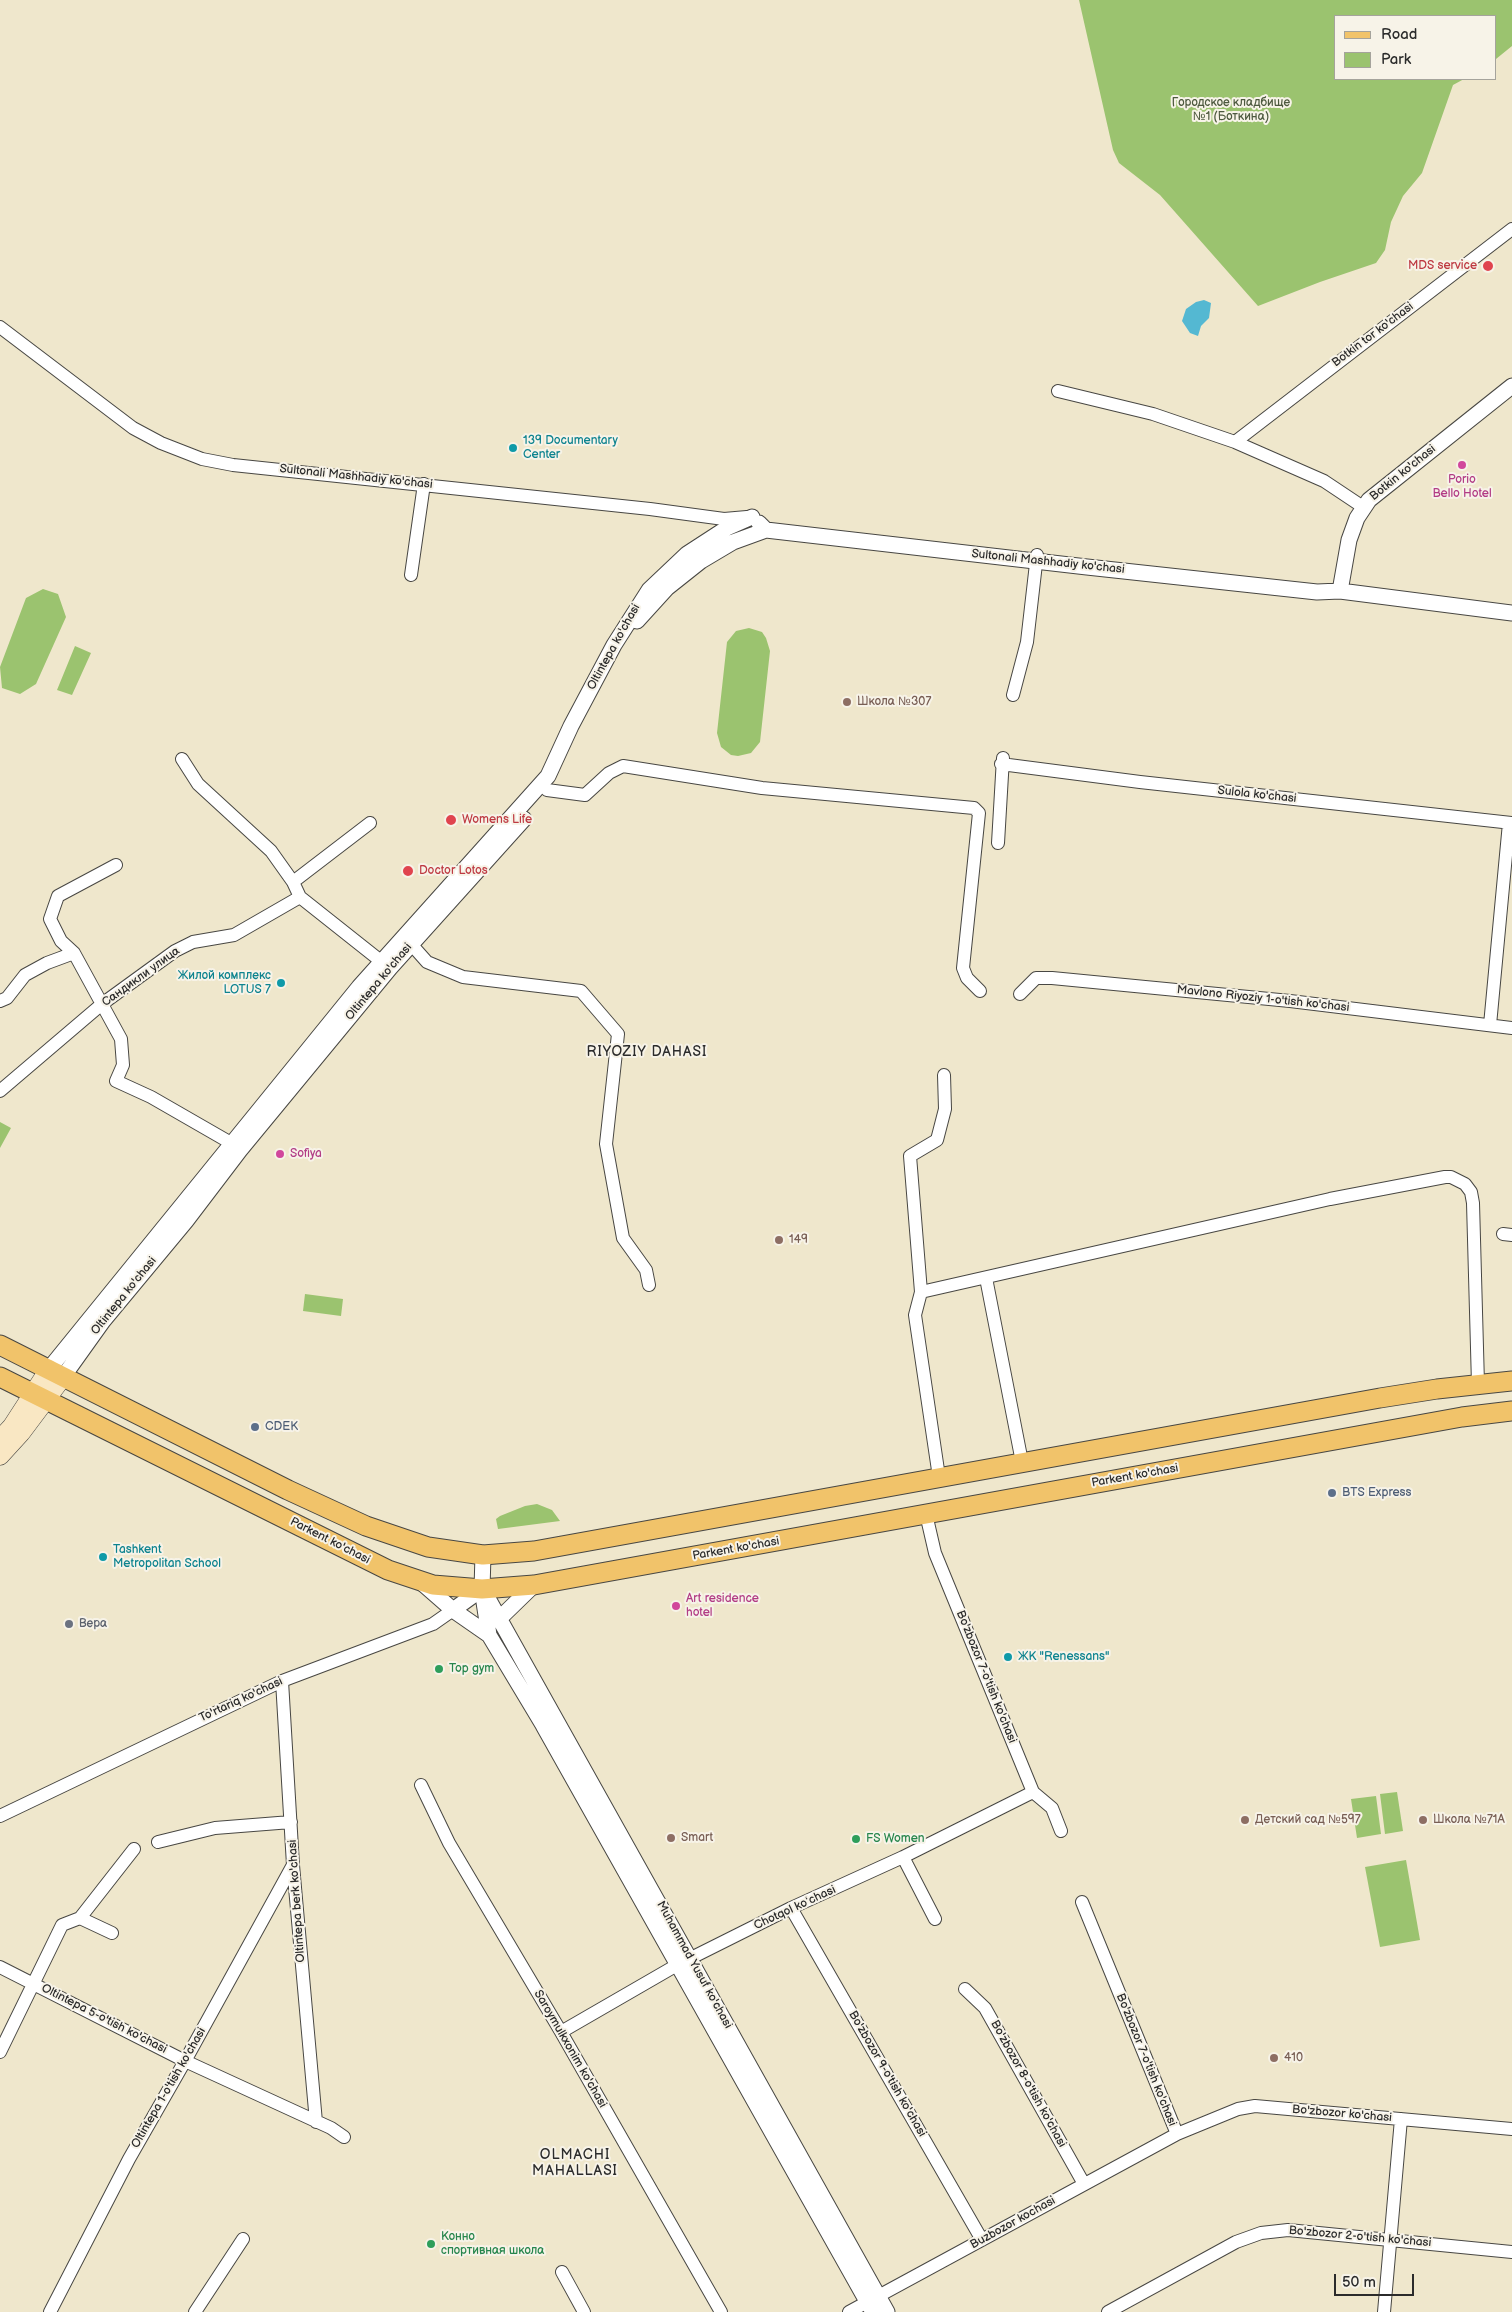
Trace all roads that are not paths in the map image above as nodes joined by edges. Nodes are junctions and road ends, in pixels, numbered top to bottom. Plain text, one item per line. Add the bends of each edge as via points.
1 (1512, 229) edge
2 (0, 327) edge
3 (1512, 386) edge
4 (1058, 390) dead end
5 (1235, 442) junction
6 (424, 484) junction
7 (1363, 508) junction
8 (752, 517) junction
9 (766, 530) junction
10 (1037, 558) junction
11 (411, 575) dead end
12 (1340, 591) junction
13 (1512, 613) edge
14 (1013, 695) dead end
15 (571, 733) junction
16 (182, 759) dead end
17 (547, 783) junction
18 (370, 823) dead end
19 (1510, 823) edge
20 (998, 843) dead end
21 (116, 865) dead end
22 (293, 882) junction
23 (300, 897) junction
24 (407, 940) junction
25 (74, 953) junction
26 (382, 962) junction
27 (980, 991) dead end
28 (1020, 994) dead end
29 (0, 1001) edge
30 (102, 1004) junction
31 (1490, 1025) junction
32 (1512, 1028) edge
33 (944, 1076) dead end
34 (0, 1091) edge
35 (236, 1146) junction
36 (986, 1278) junction
37 (649, 1285) dead end
38 (921, 1292) junction
39 (0, 1345) edge
40 (56, 1373) junction
41 (0, 1377) edge
42 (1512, 1382) edge
43 (1478, 1384) junction
44 (39, 1398) junction
45 (1512, 1411) edge
46 (0, 1438) edge
47 (0, 1456) edge
48 (1022, 1462) junction
49 (939, 1477) junction
50 (926, 1514) junction
51 (483, 1555) junction
52 (421, 1582) junction
53 (534, 1585) junction
54 (482, 1589) junction
55 (453, 1610) junction
56 (500, 1618) junction
57 (489, 1635) junction
58 (282, 1681) junction
59 (421, 1786) dead end
60 (1033, 1792) junction
61 (0, 1816) edge
62 (292, 1822) junction
63 (1061, 1831) dead end
64 (158, 1842) dead end
65 (134, 1848) dead end
66 (903, 1857) junction
67 (293, 1865) junction
68 (1082, 1902) dead end
69 (791, 1908) junction
70 (80, 1918) junction
71 (936, 1918) dead end
72 (112, 1933) dead end
73 (684, 1962) junction
74 (0, 1966) edge
75 (35, 1983) junction
76 (965, 1989) dead end
77 (561, 2032) junction
78 (0, 2052) edge
79 (185, 2061) junction
80 (1401, 2119) junction
81 (316, 2122) junction
82 (1512, 2129) edge
83 (1177, 2134) junction
84 (344, 2137) dead end
85 (1084, 2184) junction
86 (243, 2238) dead end
87 (1391, 2239) junction
88 (982, 2240) junction
89 (1512, 2252) edge
90 (562, 2272) dead end
91 (872, 2304) edge
92 (50, 2312) edge
93 (195, 2312) edge
94 (584, 2312) edge
95 (721, 2312) edge
96 (849, 2312) edge
97 (887, 2312) edge
98 (1108, 2312) edge
99 (1384, 2312) edge

1 - 5 street, Botkin tor ko'chasi
2 - 6 street, Sultonali Mashhadiy ko'chasi via 119,419 193,457 233,465
3 - 7 street, Botkin ko'chasi via 1376,494
4 - 5 street via 1153,414
5 - 7 street via 1324,482
6 - 8 street, Sultonali Mashhadiy ko'chasi via 724,519
6 - 11 street
7 - 12 street, Botkin ko'chasi via 1349,540
8 - 9 street
8 - 10 street, Sultonali Mashhadiy ko'chasi via 749,525 765,523
8 - 15 street, Oltintepa ko'chasi via 727,528 687,554 649,590 626,623
9 - 10 street, Sultonali Mashhadiy ko'chasi
9 - 15 street, Oltintepa ko'chasi via 742,537 716,551 677,579 653,602 617,653
10 - 12 street, Sultonali Mashhadiy ko'chasi via 1317,592
10 - 14 street via 1027,642
12 - 13 street, Sultonali Mashhadiy ko'chasi
15 - 17 street, Oltintepa ko'chasi
16 - 22 street via 198,784 271,850
17 - 24 street, Oltintepa ko'chasi
17 - 27 street via 585,795 609,773 623,766 762,788 977,809 963,968 966,978
18 - 22 street
19 - 20 street, Sulola ko'chasi via 1140,782 1002,761
19 - 31 street
21 - 25 street via 58,896 52,908 50,918 62,941
22 - 23 street
23 - 26 street
23 - 30 street, Сандикли улица via 234,935 193,942 175,951
24 - 26 street, Oltintepa ko'chasi
24 - 35 street, Oltintepa ko'chasi
24 - 37 street via 427,962 463,977 581,991 618,1034 606,1144 623,1238 646,1270
25 - 29 street via 25,975 7,998
25 - 30 street
26 - 35 street, Oltintepa ko'chasi
28 - 31 street, Mavlono Riyoziy 1-o'tish ko'chasi via 1036,978 1052,978 1290,1001
30 - 34 street, Сандикли улица
30 - 35 street via 121,1039 123,1066 116,1081 151,1097
31 - 32 street, Mavlono Riyoziy 1-o'tish ko'chasi
33 - 38 street via 945,1109 937,1140 910,1156
35 - 40 street, Oltintepa ko'chasi
36 - 38 street
36 - 43 street via 1330,1199 1451,1177 1468,1188 1473,1204
36 - 48 street
38 - 49 street via 915,1315
39 - 40 main road
40 - 44 main road, Oltintepa ko'chasi
40 - 51 main road via 366,1526 428,1547
41 - 44 main road, Parkent ko'chasi
42 - 43 main road
43 - 48 main road via 1318,1408
44 - 46 main road, Oltintepa ko'chasi
44 - 47 main road, Oltintepa ko'chasi
44 - 52 main road, Parkent ko'chasi via 388,1570
45 - 50 main road, Parkent ko'chasi via 1462,1417
48 - 49 main road
49 - 51 main road via 534,1551
50 - 53 main road, Parkent ko'chasi
50 - 60 street, Bo'zbozor 7-o'tish ko'chasi via 935,1553
51 - 54 street, Muhammad Yusuf ko'chasi
52 - 54 main road, Parkent ko'chasi
52 - 55 street, Muhammad Yusuf ko'chasi
53 - 54 main road, Parkent ko'chasi
53 - 56 street
54 - 55 street, To'rtariq ko'chasi
54 - 56 street, Muhammad Yusuf ko'chasi
54 - 57 street, Muhammad Yusuf ko'chasi
55 - 57 street, Muhammad Yusuf ko'chasi
55 - 58 street, To'rtariq ko'chasi via 433,1624
56 - 73 street, Muhammad Yusuf ko'chasi
57 - 73 street, Muhammad Yusuf ko'chasi
58 - 61 street, To'rtariq ko'chasi
58 - 62 street, Oltintepa berk ko'chasi
59 - 77 street, Saroymulkxonim ko'chasi via 449,1843
60 - 63 street, Bo'zbozor 7-o'tish ko'chasi via 1052,1808
60 - 66 street, Chotqol koʻchasi
62 - 64 street via 215,1828
62 - 67 street, Oltintepa berk ko'chasi
65 - 70 street
66 - 69 street, Chotqol koʻchasi
66 - 71 street
67 - 79 street, Oltintepa 1-o'tish ko'chasi
67 - 81 street, Oltintepa berk ko'chasi
68 - 83 street, Bo'zbozor 7-o'tish ko'chasi
69 - 73 street, Chotqol koʻchasi
69 - 88 street, Bo'zbozor 9-o'tish ko'chasi
70 - 72 street
70 - 75 street via 62,1925
73 - 77 street, Chotqol koʻchasi
73 - 91 street, Muhammad Yusuf ko'chasi
74 - 75 street, Oltintepa 5-o'tish ko'chasi
75 - 78 street
75 - 79 street, Oltintepa 5-o'tish ko'chasi
76 - 85 street, Bo'zbozor 8-o'tish ko'chasi via 985,2008
77 - 95 street, Saroymulkxonim ko'chasi
79 - 81 street, Oltintepa 5-o'tish ko'chasi
79 - 92 street, Oltintepa 1-o'tish ko'chasi via 116,2183
80 - 82 street, Bo'zbozor ko'chasi
80 - 83 street, Bo'zbozor ko'chasi via 1255,2106 1238,2108
80 - 87 street
81 - 84 street, Oltintepa 5-o'tish ko'chasi
83 - 85 street, Buzbozor kochasi
85 - 88 street, Buzbozor kochasi
86 - 93 street
87 - 89 street, Bo'zbozor 2-o'tish ko'chasi
87 - 98 street, Bo'zbozor 2-o'tish ko'chasi via 1288,2230 1261,2233 1236,2242
87 - 99 street
88 - 91 street, Buzbozor kochasi
90 - 94 street
91 - 96 street, Buzbozor kochasi
91 - 97 street, Muhammad Yusuf ko'chasi

